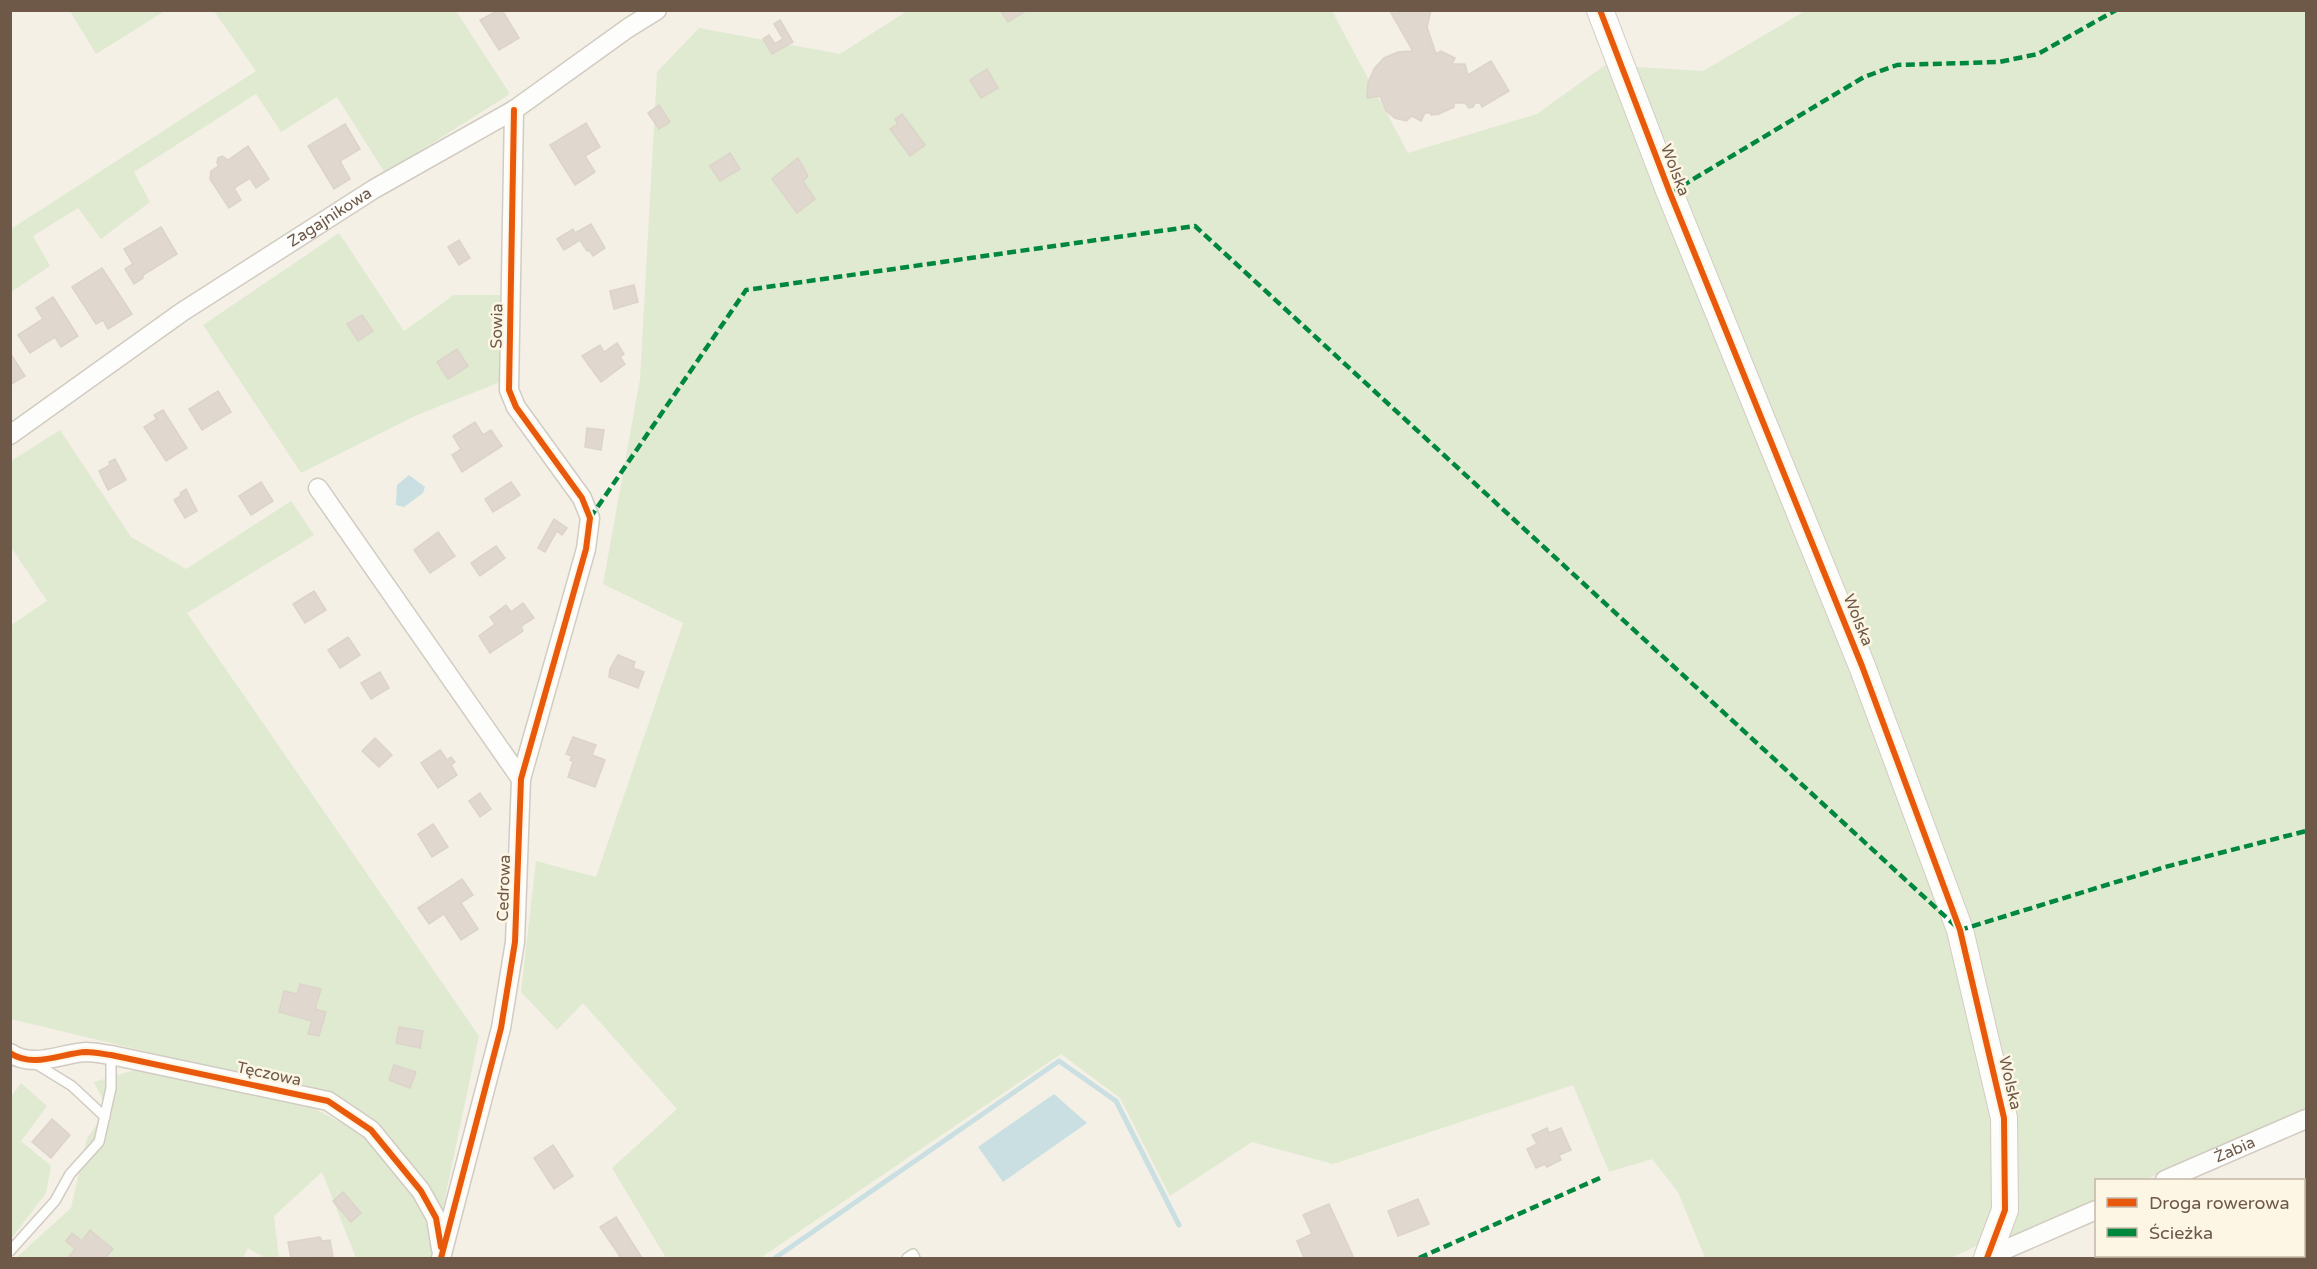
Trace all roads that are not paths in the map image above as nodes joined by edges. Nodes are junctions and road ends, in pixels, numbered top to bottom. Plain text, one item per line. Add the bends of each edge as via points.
1 (657, 10) edge
2 (1600, 10) edge
3 (514, 110) junction
4 (10, 435) edge
5 (318, 488) dead end
6 (590, 518) joint
7 (521, 779) junction
8 (10, 1053) edge
9 (111, 1055) junction
10 (29, 1060) junction
11 (105, 1117) junction
12 (2307, 1119) edge
13 (2167, 1179) edge
14 (2095, 1211) edge
15 (10, 1251) edge
16 (442, 1256) edge
17 (907, 1258) edge
18 (915, 1258) edge
19 (1987, 1258) edge

1 - 3 street, Zagajnikowa
2 - 19 street, Wolska via 1862,666 1960,930 2004,1118 2005,1210
3 - 4 street, Zagajnikowa via 374,189 182,312
3 - 6 street, Sowia via 509,390 516,407 582,498
5 - 7 street
6 - 7 street, Cedrowa via 586,549
7 - 16 street, Cedrowa via 515,942 501,1028
8 - 10 street, Tęczowa
9 - 10 street, Tęczowa via 86,1052 51,1060
9 - 11 lane via 111,1088
9 - 16 street, Tęczowa via 328,1101 371,1130 420,1191 436,1218
10 - 11 lane via 72,1086
11 - 15 lane via 99,1142 70,1174 55,1201
12 - 13 street, Żabia
14 - 19 street
17 - 18 lane via 913,1254

